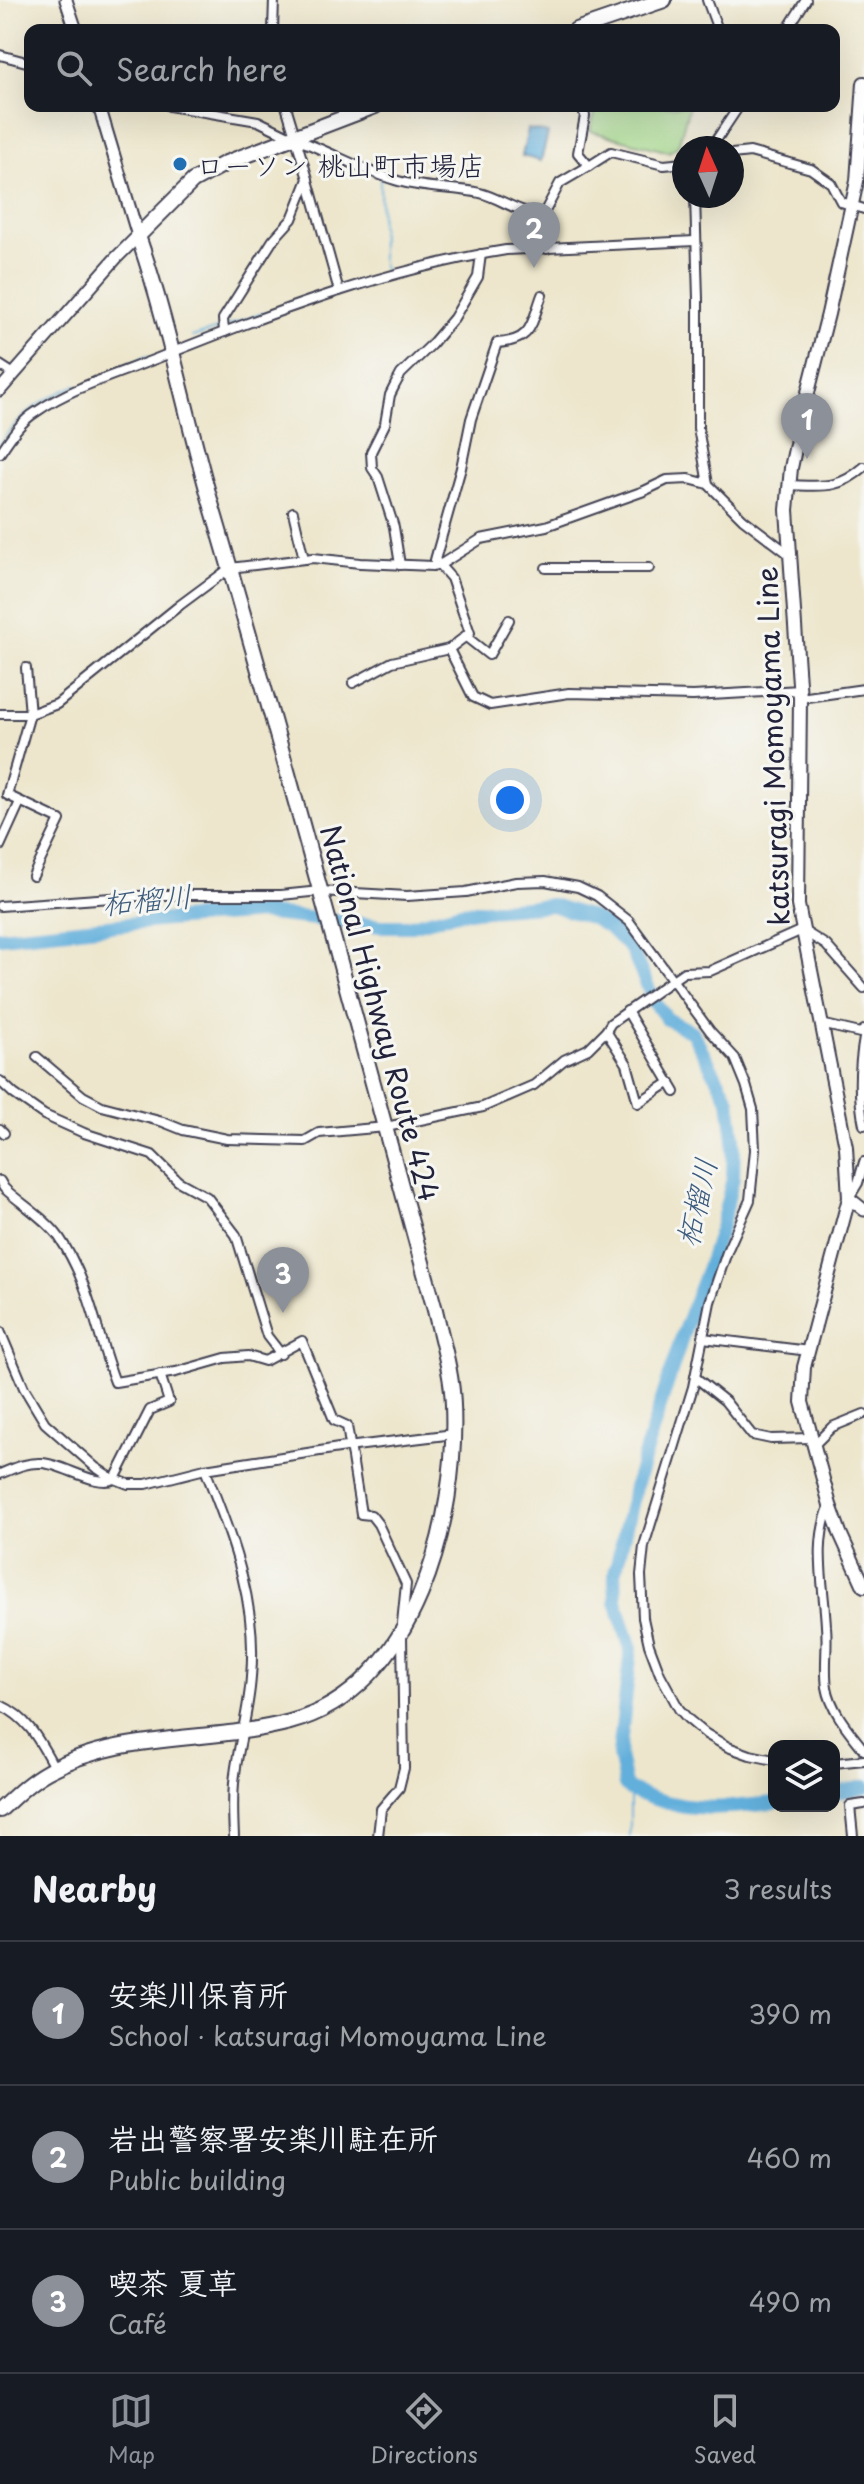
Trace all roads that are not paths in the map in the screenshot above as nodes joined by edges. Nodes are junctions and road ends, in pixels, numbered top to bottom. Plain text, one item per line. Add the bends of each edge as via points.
1 (66, 0) edge
2 (274, 0) edge
3 (664, 0) edge
4 (707, 0) edge
5 (806, 0) edge
6 (74, 24) edge
7 (273, 24) edge
8 (594, 24) edge
9 (716, 24) edge
10 (791, 24) edge
11 (0, 55) edge
12 (24, 61) edge
13 (864, 83) edge
14 (101, 112) edge
15 (205, 112) edge
16 (288, 112) edge
17 (360, 112) edge
18 (584, 112) edge
19 (735, 112) edge
20 (863, 115) edge
21 (719, 136) edge
22 (295, 138) junction
23 (744, 153) edge
24 (672, 164) edge
25 (589, 166) junction
26 (308, 179) junction
27 (859, 202) edge
28 (695, 208) edge
29 (544, 213) junction
30 (138, 236) junction
31 (695, 241) junction
32 (547, 249) junction
33 (481, 254) junction
34 (338, 289) junction
35 (542, 295) dead end
36 (223, 329) junction
37 (171, 353) junction
38 (0, 365) edge
39 (14, 374) junction
40 (0, 390) edge
41 (0, 453) edge
42 (864, 467) edge
43 (708, 484) junction
44 (789, 485) junction
45 (293, 512) dead end
46 (789, 554) junction
47 (304, 559) junction
48 (438, 564) junction
49 (400, 565) junction
50 (230, 568) junction
51 (546, 568) dead end
52 (649, 568) dead end
53 (509, 620) dead end
54 (465, 636) junction
55 (449, 649) junction
56 (26, 668) dead end
57 (353, 683) dead end
58 (864, 689) edge
59 (800, 694) junction
60 (0, 714) edge
61 (30, 714) junction
62 (3, 794) edge
63 (20, 802) junction
64 (0, 846) edge
65 (33, 876) dead end
66 (320, 893) junction
67 (0, 906) edge
68 (802, 930) junction
69 (673, 978) junction
70 (864, 988) edge
71 (628, 1010) junction
72 (821, 1024) junction
73 (606, 1031) junction
74 (863, 1035) edge
75 (37, 1057) dead end
76 (0, 1081) edge
77 (670, 1082) junction
78 (675, 1092) dead end
79 (864, 1125) edge
80 (386, 1127) junction
81 (864, 1162) edge
82 (0, 1181) edge
83 (849, 1198) junction
84 (864, 1210) edge
85 (0, 1331) edge
86 (700, 1341) junction
87 (809, 1351) junction
88 (281, 1354) junction
89 (160, 1374) junction
90 (695, 1377) junction
91 (864, 1414) edge
92 (454, 1434) junction
93 (812, 1442) junction
94 (352, 1446) junction
95 (205, 1469) junction
96 (0, 1474) edge
97 (115, 1479) junction
98 (830, 1505) junction
99 (864, 1586) edge
100 (402, 1630) junction
101 (0, 1705) edge
102 (242, 1730) junction
103 (864, 1750) edge
104 (768, 1759) edge
105 (864, 1760) edge
106 (840, 1762) edge
107 (55, 1769) junction
108 (864, 1804) edge
109 (0, 1810) edge
110 (234, 1836) edge
111 (378, 1836) edge
112 (853, 1836) edge

1 - 6 main road
2 - 7 street
3 - 8 highway
4 - 9 street
5 - 10 street
11 - 12 street
13 - 20 main road, katsuragi Momoyama Line
14 - 30 main road
15 - 22 street via 258,121
16 - 22 street
17 - 22 highway
18 - 25 street via 578,153
19 - 21 street
20 - 27 main road, katsuragi Momoyama Line
22 - 26 street
22 - 29 street via 397,181 482,194 517,210
22 - 30 highway via 193,181
23 - 27 street via 811,169 831,183 841,202
24 - 25 street via 611,152
25 - 29 street via 560,183
26 - 34 street
26 - 36 street via 292,219 223,319
27 - 44 main road, katsuragi Momoyama Line
28 - 31 street
29 - 32 street
30 - 37 highway, National Highway Route 424
30 - 39 main road
31 - 32 street
31 - 43 street via 698,428
32 - 33 street
33 - 34 street
33 - 49 street via 478,277 454,318 401,374 371,452
34 - 36 street
35 - 48 street via 524,336 497,343 471,419
36 - 37 street
37 - 41 street via 58,398 32,414
37 - 50 highway, National Highway Route 424
38 - 39 street
39 - 40 main road
42 - 44 street via 833,487
43 - 46 street
43 - 48 street via 667,480 546,526 481,539
44 - 46 main road, katsuragi Momoyama Line
45 - 47 street
46 - 59 main road, katsuragi Momoyama Line
47 - 49 street
47 - 50 street
48 - 49 street
48 - 54 street via 451,578 470,633
50 - 61 street via 57,704
50 - 66 highway, National Highway Route 424
51 - 52 street
53 - 54 street via 489,655
54 - 55 street
55 - 57 street via 392,662
55 - 59 street via 473,697 490,705 569,693
56 - 61 street
58 - 59 street
59 - 68 main road, katsuragi Momoyama Line via 797,874
60 - 61 street
61 - 62 street
62 - 63 street
63 - 64 street
63 - 65 street via 60,820
66 - 67 street via 153,895
66 - 69 street via 407,896 545,881 578,887 629,921
66 - 80 highway, National Highway Route 424
68 - 69 street via 710,971
68 - 70 street via 826,945
68 - 72 main road, katsuragi Momoyama Line
69 - 71 street
69 - 86 street via 735,1058 753,1109 750,1200 728,1249
71 - 73 street
71 - 77 street
72 - 74 street
72 - 83 main road, katsuragi Momoyama Line via 846,1147
73 - 77 street via 627,1064 638,1103
73 - 80 street via 534,1085 483,1107
74 - 79 street via 859,1067
75 - 80 street via 102,1106 227,1139 305,1141 319,1133
76 - 88 street via 44,1115 152,1155 178,1181 207,1197 236,1235 267,1336
77 - 78 street
80 - 92 highway, National Highway Route 424 via 448,1367
81 - 83 street
82 - 89 street via 59,1238 96,1315 115,1382
83 - 84 main road
83 - 87 main road, katsuragi Momoyama Line
85 - 97 street via 45,1423
86 - 87 street
86 - 90 street
87 - 93 main road, katsuragi Momoyama Line via 802,1402
88 - 89 street via 265,1361 225,1358
88 - 94 street via 302,1341 334,1420 347,1426
89 - 97 street via 169,1402 150,1410
90 - 93 street via 725,1401 752,1435
90 - 104 street via 644,1546 643,1618 660,1674 679,1709 728,1747
91 - 93 street
92 - 94 street
92 - 100 highway, National Highway Route 424 via 440,1537
93 - 98 main road, katsuragi Momoyama Line
94 - 95 street
94 - 100 street via 361,1514 371,1515 378,1524 406,1584
95 - 97 street via 146,1484
95 - 102 street via 248,1593 251,1679
96 - 97 street via 41,1462 99,1480
98 - 99 main road, katsuragi Momoyama Line
98 - 103 street via 822,1523 820,1559 827,1688 835,1710
100 - 102 highway, National Highway Route 424 via 368,1676 331,1704 292,1721
100 - 111 street via 404,1768 399,1788 381,1809
101 - 107 street via 16,1712 34,1732
102 - 107 highway, National Highway Route 424 via 120,1747
102 - 110 street via 234,1778
105 - 106 street
107 - 109 highway, National Highway Route 424
108 - 112 street via 850,1806

